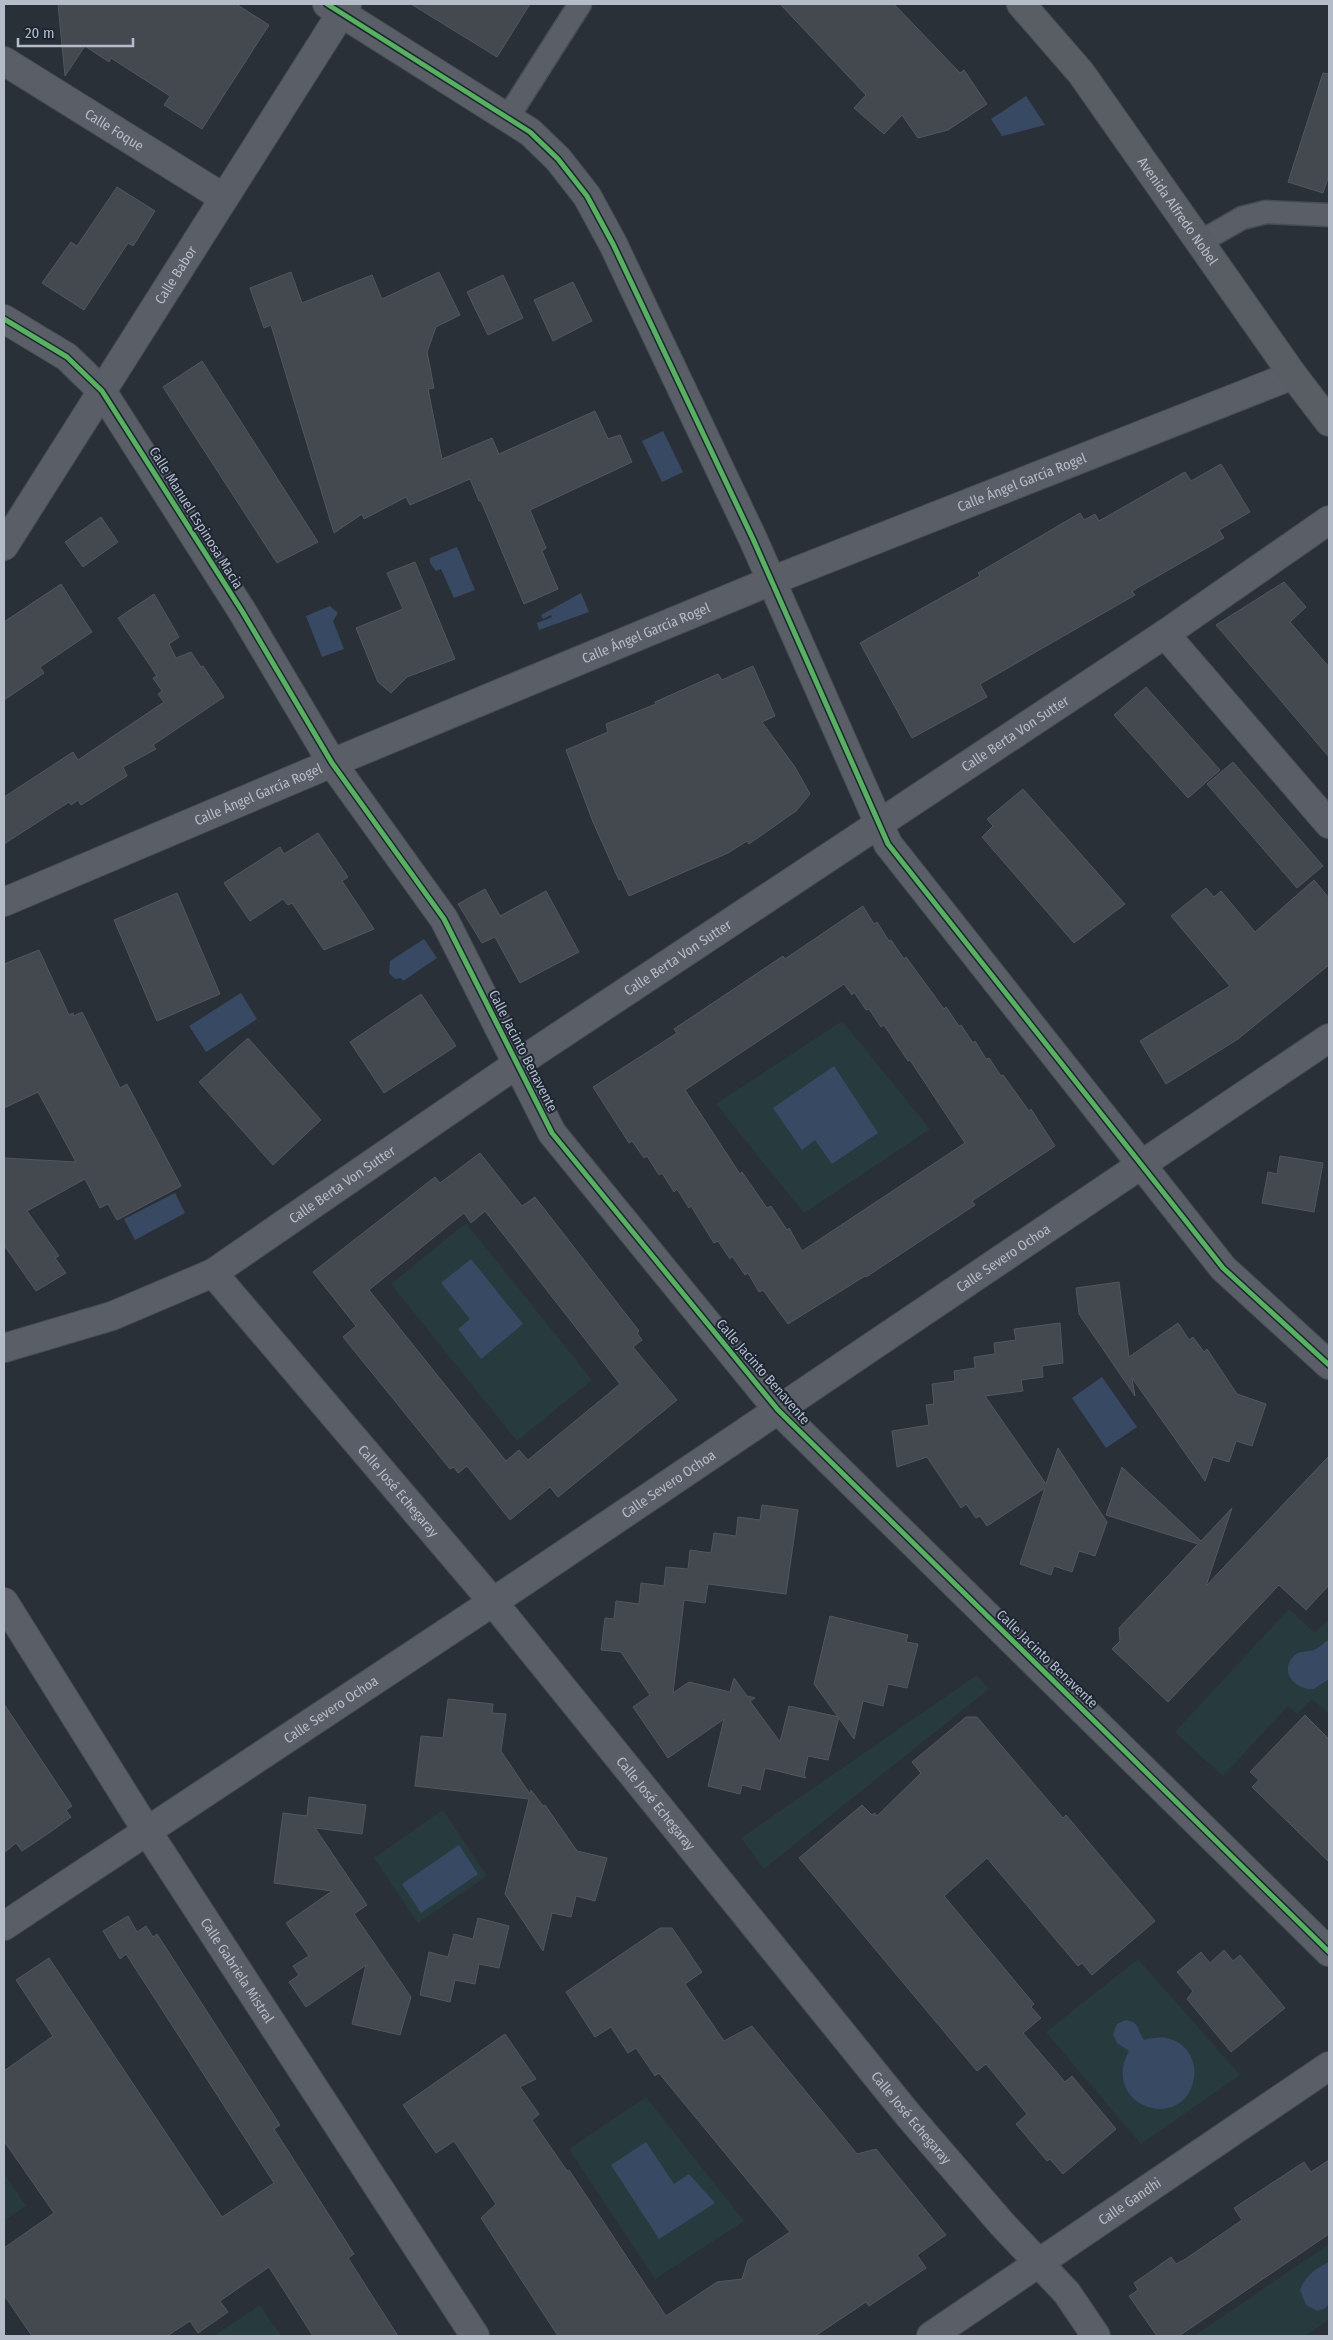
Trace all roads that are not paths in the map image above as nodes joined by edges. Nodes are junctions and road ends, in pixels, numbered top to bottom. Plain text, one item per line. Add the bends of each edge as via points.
1 (580, 4) edge
2 (1021, 4) edge
3 (339, 7) edge
4 (4, 61) edge
5 (508, 117) junction
6 (224, 198) junction
7 (1329, 215) edge
8 (1200, 242) junction
9 (4, 318) edge
10 (1293, 375) junction
11 (102, 391) junction
12 (1329, 422) edge
13 (1329, 520) edge
14 (4, 546) edge
15 (771, 581) junction
16 (1165, 634) junction
17 (332, 763) junction
18 (879, 824) junction
19 (1329, 824) edge
20 (4, 902) edge
21 (1329, 1038) edge
22 (517, 1064) junction
23 (1141, 1164) junction
24 (213, 1273) junction
25 (4, 1348) edge
26 (1329, 1365) edge
27 (778, 1410) junction
28 (4, 1602) edge
29 (493, 1602) junction
30 (147, 1831) junction
31 (4, 1926) edge
32 (1329, 1952) edge
33 (1329, 2066) edge
34 (1040, 2262) junction
35 (475, 2336) edge
36 (931, 2336) edge
37 (1096, 2336) edge

1 - 5 lane
2 - 8 main road, Avenida Alfredo Nobel via 1081,73
3 - 5 street
3 - 6 street, Calle Babor
4 - 6 street, Calle Foque
5 - 15 street via 530,132 558,159 587,196 673,366
6 - 11 street, Calle Babor
7 - 8 lane via 1266,212 1242,218
8 - 10 main road, Avenida Alfredo Nobel
9 - 11 street, Calle Manuel Espinosa Macia via 67,357
10 - 12 main road, Avenida Alfredo Nobel
10 - 15 street, Calle Ángel García Rogel
11 - 14 street, Calle Babor
11 - 17 street, Calle Manuel Espinosa Macia via 242,611
13 - 16 street, Calle Berta Von Sutter
15 - 17 street, Calle Ángel García Rogel
15 - 18 street
16 - 18 street, Calle Berta Von Sutter
16 - 19 street
17 - 20 street, Calle Ángel García Rogel
17 - 22 street, Calle Jacinto Benavente via 444,919
18 - 22 street, Calle Berta Von Sutter
18 - 23 street via 888,844
21 - 23 street, Calle Severo Ochoa
22 - 24 street, Calle Berta Von Sutter
22 - 27 street, Calle Jacinto Benavente via 552,1133
23 - 26 street via 1222,1268
23 - 27 street, Calle Severo Ochoa
24 - 25 street, Calle Berta Von Sutter via 112,1316
24 - 29 street, Calle José Echegaray
27 - 29 street, Calle Severo Ochoa
27 - 32 street, Calle Jacinto Benavente
28 - 30 street, Calle Gabriela Mistral
29 - 30 street, Calle Severo Ochoa
29 - 34 street, Calle José Echegaray via 908,2116 1002,2224
30 - 31 street, Calle Severo Ochoa
30 - 35 street, Calle Gabriela Mistral
33 - 34 street, Calle Gandhi
34 - 36 street, Calle Gandhi
34 - 37 street, Calle José Echegaray via 1068,2293

